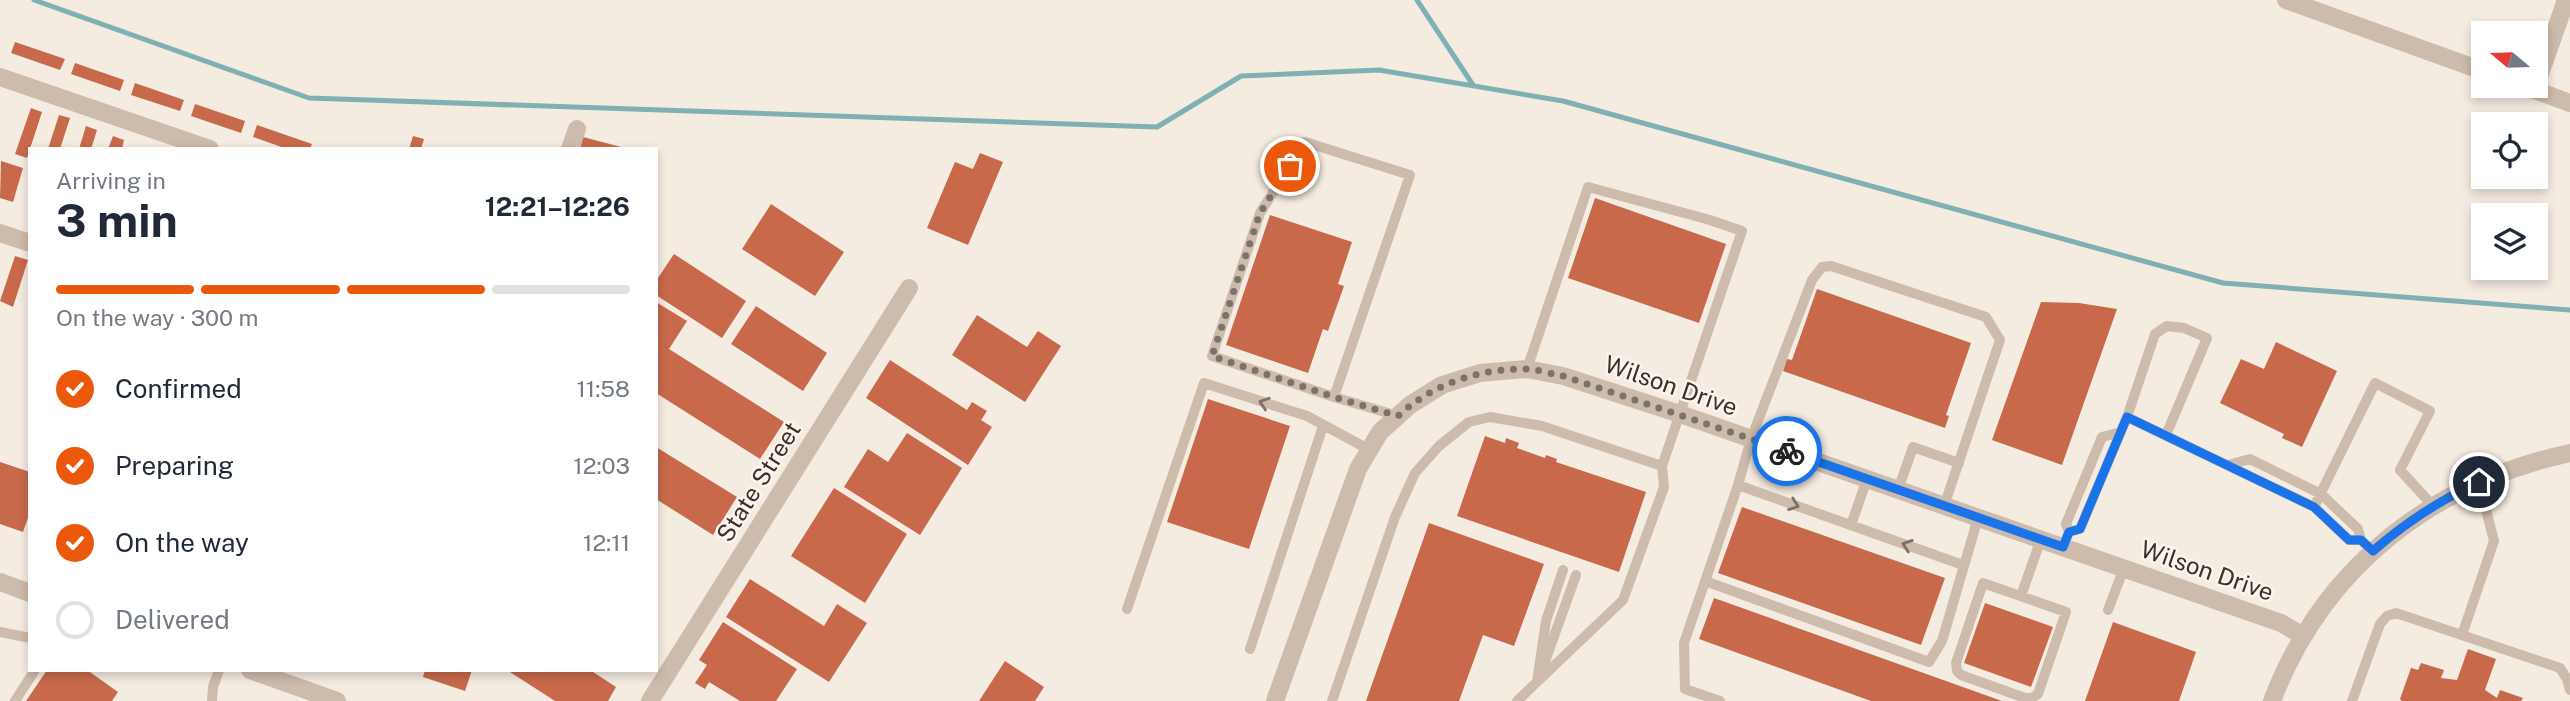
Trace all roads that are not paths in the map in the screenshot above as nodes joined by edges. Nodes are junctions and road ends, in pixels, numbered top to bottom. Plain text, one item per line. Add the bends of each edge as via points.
1 (2286, 0) edge
2 (2566, 0) edge
3 (2548, 46) edge
4 (2471, 67) edge
5 (0, 77) edge
6 (2548, 93) edge
7 (2570, 103) edge
8 (577, 129) dead end
9 (205, 147) edge
10 (571, 147) edge
11 (0, 233) edge
12 (28, 242) edge
13 (909, 288) dead end
14 (1527, 369) junction
15 (1334, 397) junction
16 (1679, 414) junction
17 (1398, 416) junction
18 (2127, 417) junction
19 (1323, 426) junction
20 (2121, 432) junction
21 (2166, 435) junction
22 (1751, 439) junction
23 (1370, 450) junction
24 (2570, 453) edge
25 (1959, 463) junction
26 (2228, 465) junction
27 (1662, 466) junction
28 (1867, 480) junction
29 (2084, 481) junction
30 (2479, 482) junction
31 (1738, 485) junction
32 (2098, 486) junction
33 (1898, 490) junction
34 (2321, 494) junction
35 (1944, 506) junction
36 (2433, 506) junction
37 (2314, 507) junction
38 (1978, 518) junction
39 (1851, 525) junction
40 (2040, 539) junction
41 (2066, 540) junction
42 (2367, 545) junction
43 (1963, 565) junction
44 (2124, 568) junction
45 (1563, 570) dead end
46 (1576, 575) dead end
47 (1705, 581) junction
48 (0, 582) edge
49 (28, 592) edge
50 (2021, 596) junction
51 (1127, 609) dead end
52 (2108, 610) dead end
53 (0, 632) edge
54 (2462, 635) junction
55 (2303, 636) junction
56 (28, 638) edge
57 (1250, 649) dead end
58 (34, 672) edge
59 (218, 672) edge
60 (256, 672) edge
61 (1536, 683) junction
62 (2570, 692) edge
63 (15, 701) edge
64 (212, 701) edge
65 (337, 701) edge
66 (650, 701) edge
67 (1275, 701) edge
68 (1332, 701) edge
69 (1517, 701) edge
70 (1720, 701) edge
71 (2272, 701) edge
72 (2352, 701) edge
73 (2569, 701) edge

1 - 4 street
2 - 3 street
5 - 9 street
6 - 7 street
8 - 10 street
11 - 12 street
13 - 66 street, State Street
14 - 16 street, Wilson Drive via 1563,376
14 - 16 lane via 1588,187 1710,220 1742,232
14 - 17 street, Wilson Drive via 1480,373 1442,385
15 - 15 lane via 1410,175 1305,142 1260,213 1212,356
15 - 17 lane
16 - 22 street, Wilson Drive
16 - 27 lane
17 - 23 street, Wilson Drive via 1380,432
18 - 20 lane
18 - 21 lane
18 - 21 lane via 2155,334 2167,326 2207,338
19 - 23 lane
19 -> 51 lane via 1307,416 1203,383
19 - 57 lane
20 - 29 lane via 2102,437
20 - 32 lane
21 - 26 lane
22 - 25 lane via 1812,280 1822,267 1831,266 1986,317 2000,340
22 - 28 street, Wilson Drive
22 - 31 lane
23 - 67 street, Wilson Drive via 1344,505
24 - 30 street
25 - 33 lane via 1913,447
25 - 35 lane
26 - 34 lane via 2250,459
26 - 37 lane
27 - 61 lane via 1664,487 1623,600
27 - 68 lane via 1542,426 1490,417 1469,422 1415,473 1395,517
28 - 33 street, Wilson Drive
28 - 39 lane
29 - 32 lane
29 - 41 lane via 2066,524
30 - 36 street
30 - 54 lane via 2494,541
31 -> 39 lane
31 - 47 lane
32 - 41 lane via 2080,529
33 - 35 street, Wilson Drive
34 - 36 lane via 2375,383 2430,411 2400,470
34 - 37 lane
34 - 42 lane via 2358,529
35 - 38 street, Wilson Drive
36 - 42 street
37 - 42 lane via 2349,540
38 - 40 street, Wilson Drive
38 - 43 lane
43 -> 39 lane
40 - 41 street, Wilson Drive
40 - 50 lane
41 - 44 street, Wilson Drive
42 - 55 street
43 - 47 lane via 1942,641 1930,662
44 - 52 lane
44 - 55 street, Wilson Drive via 2281,623
45 - 61 lane via 1546,621
46 - 61 lane
47 - 70 lane via 1684,643 1685,689
48 - 49 street
50 - 50 lane via 2066,612 2038,694 2032,698 1961,675 1956,663 1983,583
53 - 56 lane
54 - 62 lane via 2560,668
54 - 72 lane via 2396,613 2387,616
55 - 71 street
58 - 63 lane
59 - 64 lane
60 - 65 street
61 - 69 lane
62 - 73 lane

